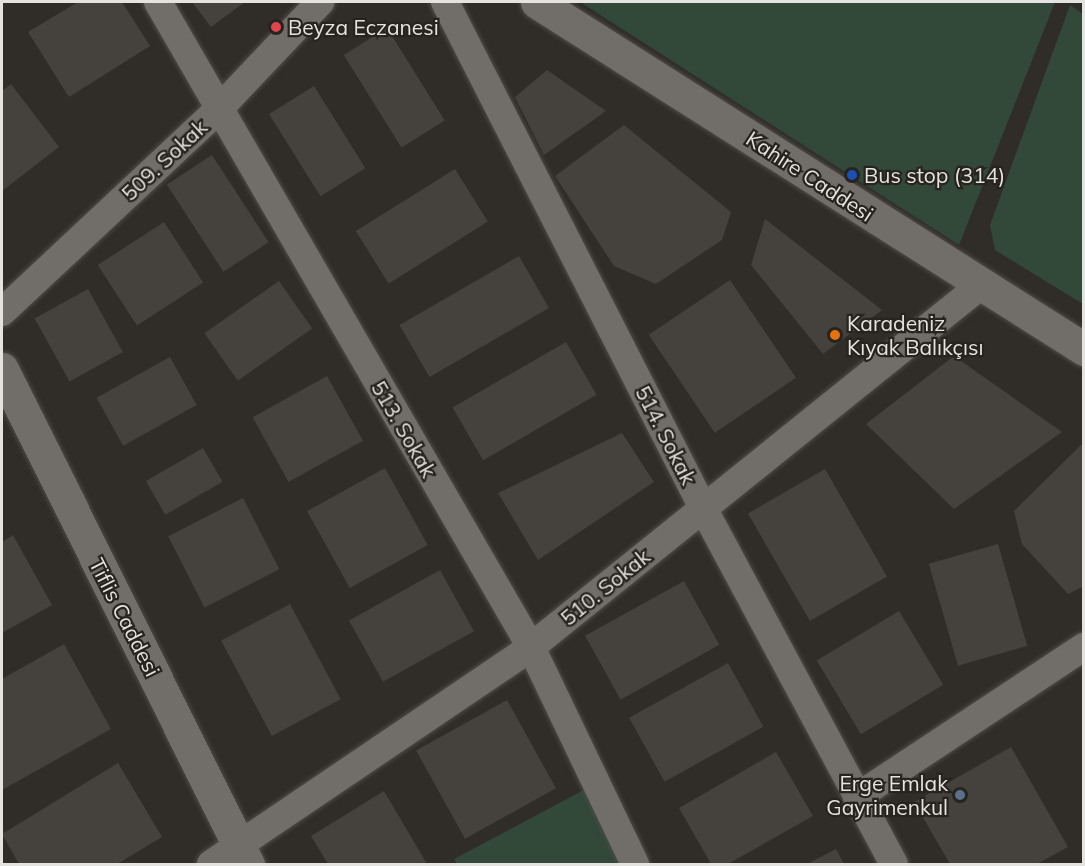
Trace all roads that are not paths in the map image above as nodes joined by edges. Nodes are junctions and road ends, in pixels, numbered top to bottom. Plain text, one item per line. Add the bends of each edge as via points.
1 (158, 2) edge
2 (320, 2) edge
3 (445, 2) edge
4 (537, 2) edge
5 (218, 110) junction
6 (981, 285) junction
7 (2, 312) edge
8 (1083, 349) edge
9 (2, 369) edge
10 (703, 508) junction
11 (531, 647) junction
12 (1083, 647) edge
13 (857, 797) junction
14 (243, 855) edge
15 (211, 864) edge
16 (636, 864) edge
17 (894, 864) edge

1 - 5 street, 513. Sokak
2 - 5 street, 509. Sokak
3 - 10 street, 514. Sokak
4 - 6 main road, Kahire Caddesi
5 - 7 street, 509. Sokak
5 - 11 street, 513. Sokak
6 - 8 main road, Kahire Caddesi
6 - 10 street, 510. Sokak
9 - 14 main road, Tiflis Caddesi
10 - 11 street, 510. Sokak
10 - 13 street, 514. Sokak
11 - 14 street, 510. Sokak
11 - 16 street, 513. Sokak
12 - 13 street
13 - 17 street, 514. Sokak
14 - 15 street, 510. Sokak

